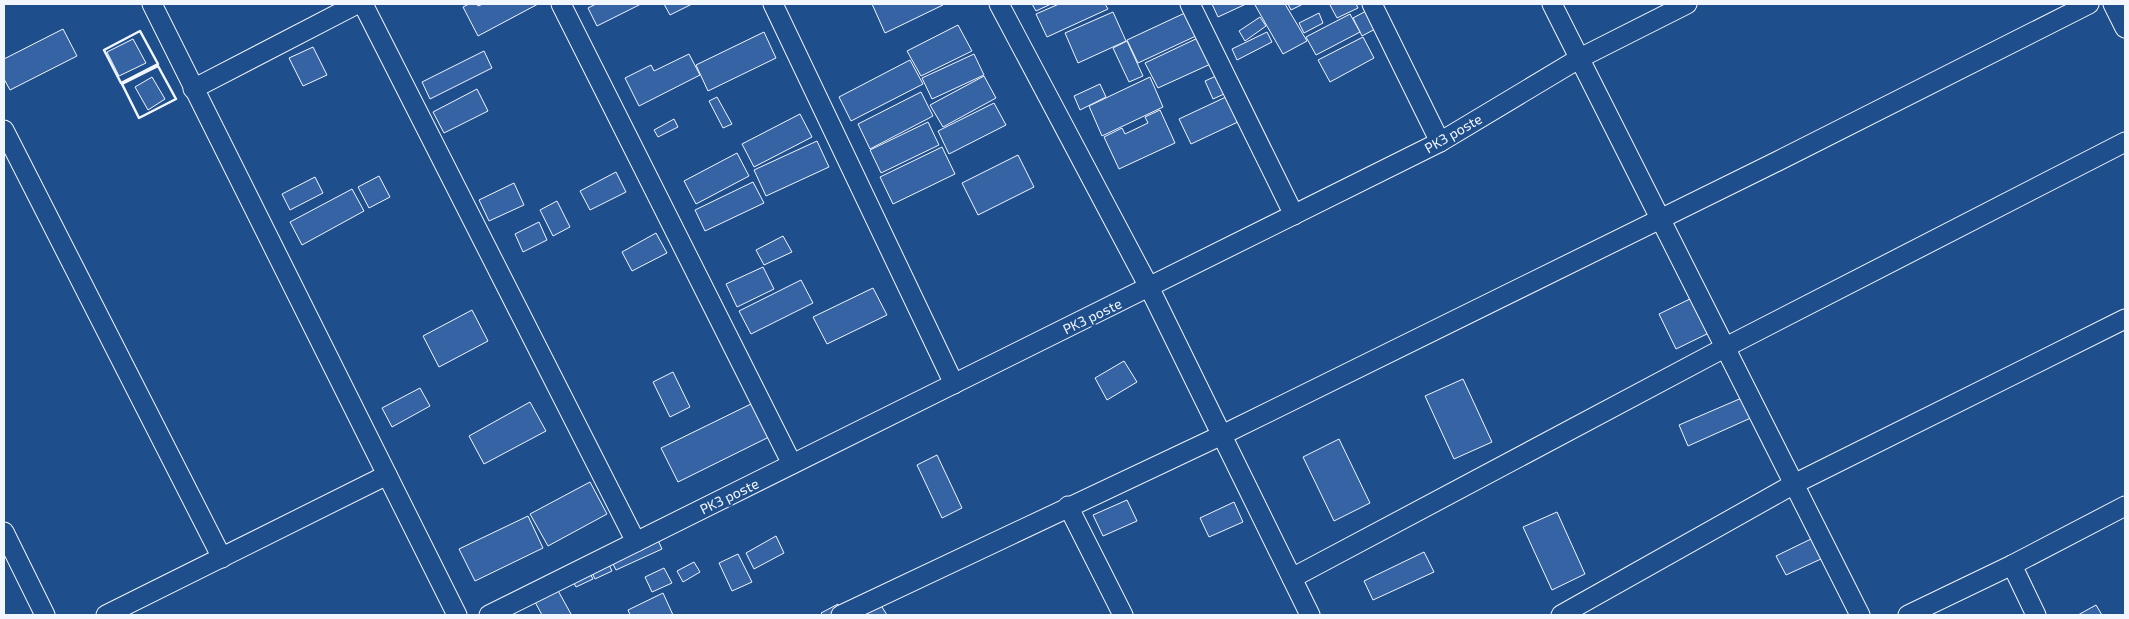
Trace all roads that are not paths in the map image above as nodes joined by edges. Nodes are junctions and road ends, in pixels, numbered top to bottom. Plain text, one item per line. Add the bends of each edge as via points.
1 (152, 4) edge
2 (357, 4) edge
3 (363, 4) edge
4 (561, 4) edge
5 (773, 4) edge
6 (999, 4) edge
7 (1190, 4) edge
8 (1372, 4) edge
9 (1552, 4) edge
10 (1687, 4) edge
11 (2089, 4) edge
12 (2114, 4) edge
13 (2125, 28) edge
14 (1580, 58) junction
15 (193, 89) junction
16 (4, 130) edge
17 (1440, 142) junction
18 (2125, 142) edge
19 (1294, 215) junction
20 (1662, 218) junction
21 (1149, 287) junction
22 (2125, 319) edge
23 (1726, 347) junction
24 (954, 384) junction
25 (1222, 435) junction
26 (792, 464) junction
27 (387, 475) junction
28 (1794, 484) junction
29 (1068, 506) junction
30 (2125, 506) edge
31 (4, 532) edge
32 (636, 542) junction
33 (222, 558) junction
34 (2012, 565) junction
35 (1292, 578) junction
36 (45, 615) edge
37 (106, 615) edge
38 (457, 615) edge
39 (489, 615) edge
40 (841, 615) edge
41 (1123, 615) edge
42 (1310, 615) edge
43 (1561, 615) edge
44 (1860, 615) edge
45 (1908, 615) edge
46 (2036, 615) edge

1 - 15 street
2 - 15 street
3 - 32 street
4 - 26 street
5 - 24 street
6 - 21 street
7 - 19 street
8 - 17 street
9 - 14 street
10 - 14 street, PK3 poste
11 - 20 street
12 - 13 street
14 - 17 street, PK3 poste
14 - 20 street
15 - 27 street
16 - 33 street
17 - 19 street, PK3 poste
18 - 23 street
19 - 21 street, PK3 poste
20 - 23 street
20 - 25 street
21 - 24 street, PK3 poste
21 - 25 street
22 - 28 street
23 - 28 street
23 - 35 street
24 - 26 street, PK3 poste
25 - 29 street
25 - 35 street
26 - 32 street, PK3 poste
27 - 33 street
27 - 38 street
28 - 43 street
28 - 44 street
29 - 40 street
29 - 41 street
30 - 34 street
31 - 36 street
32 - 39 street, PK3 poste
33 - 37 street
34 - 45 street
34 - 46 street
35 - 42 street

